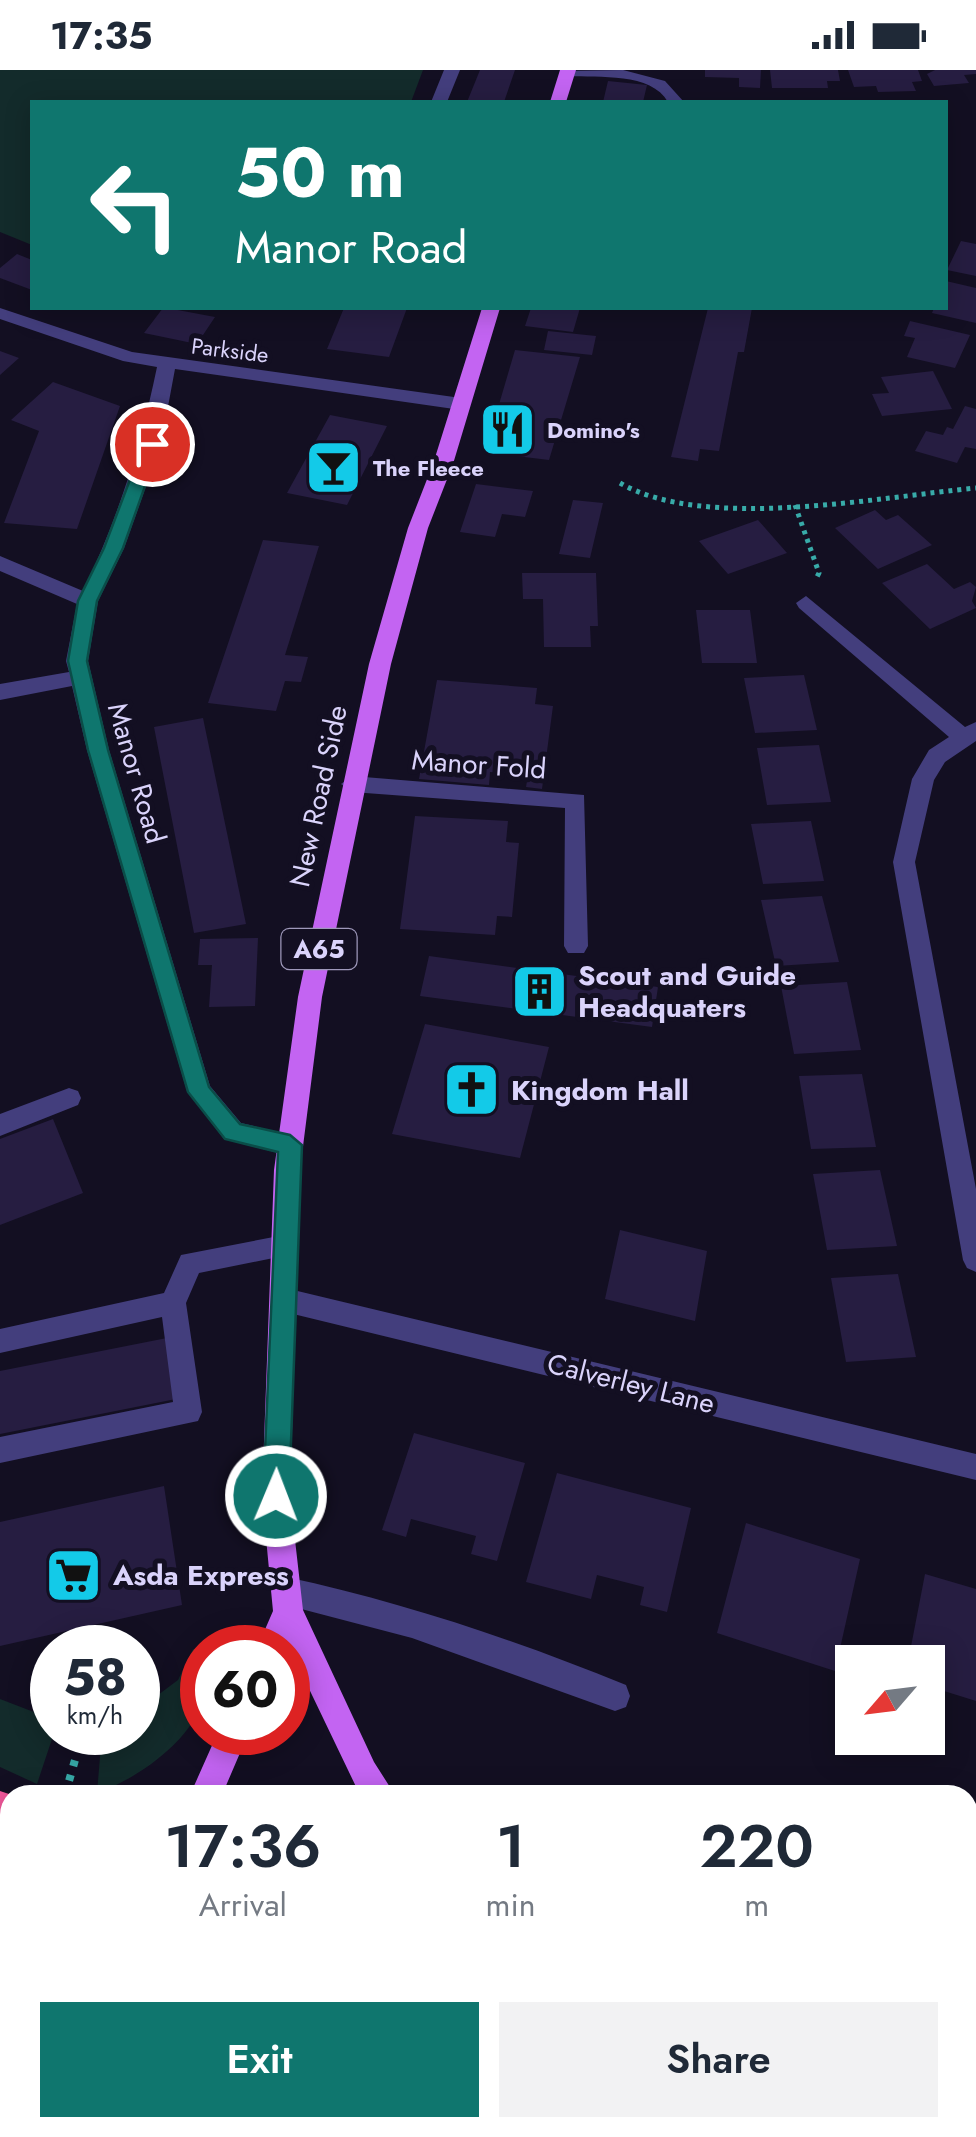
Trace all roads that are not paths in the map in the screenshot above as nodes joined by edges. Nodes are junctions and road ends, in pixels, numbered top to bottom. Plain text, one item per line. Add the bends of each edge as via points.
1 (452, 70) edge
2 (568, 70) edge
3 (441, 100) edge
4 (559, 100) edge
5 (676, 100) edge
6 (490, 310) edge
7 (0, 313) edge
8 (168, 365) junction
9 (461, 404) junction
10 (0, 563) edge
11 (88, 601) junction
12 (806, 602) road end
13 (80, 677) junction
14 (0, 692) edge
15 (969, 734) edge
16 (352, 784) junction
17 (576, 946) dead end
18 (70, 1098) dead end
19 (0, 1125) edge
20 (290, 1145) junction
21 (284, 1246) junction
22 (976, 1260) edge
23 (285, 1300) junction
24 (172, 1303) junction
25 (0, 1342) edge
26 (0, 1450) edge
27 (976, 1467) edge
28 (287, 1601) junction
29 (279, 1625) edge
30 (616, 1696) dead end
31 (224, 1755) edge
32 (210, 1785) edge
33 (372, 1785) edge

1 - 3 street
2 - 4 main road
2 - 5 street via 661,80
6 - 9 main road, New Road Side / A65
7 - 8 street, Parkside via 98,349
8 - 9 street, Parkside
8 - 11 street, Manor Road via 146,461
9 - 16 main road, New Road Side / A65 via 418,528
10 - 11 street
11 - 13 street, Manor Road via 79,634
12 - 15 street
13 - 14 street
13 - 20 street, Manor Road via 199,1092 233,1132
15 - 22 street via 937,756 923,779 904,862
16 - 17 street, Manor Fold via 576,801
16 - 20 main road, New Road Side / A65 via 310,997
18 - 19 street
20 - 21 main road, New Road Side / A65
21 - 23 main road, New Road Side / A65
21 - 24 street via 190,1263
23 - 27 street, Calverley Lane
23 - 28 main road, New Road Side / A65 via 276,1496
24 - 25 street
24 - 26 street via 188,1412
28 - 29 main road, New Road Side / A65
28 - 30 street via 442,1629
28 - 33 main road, New Road Side / A65
31 - 32 main road

